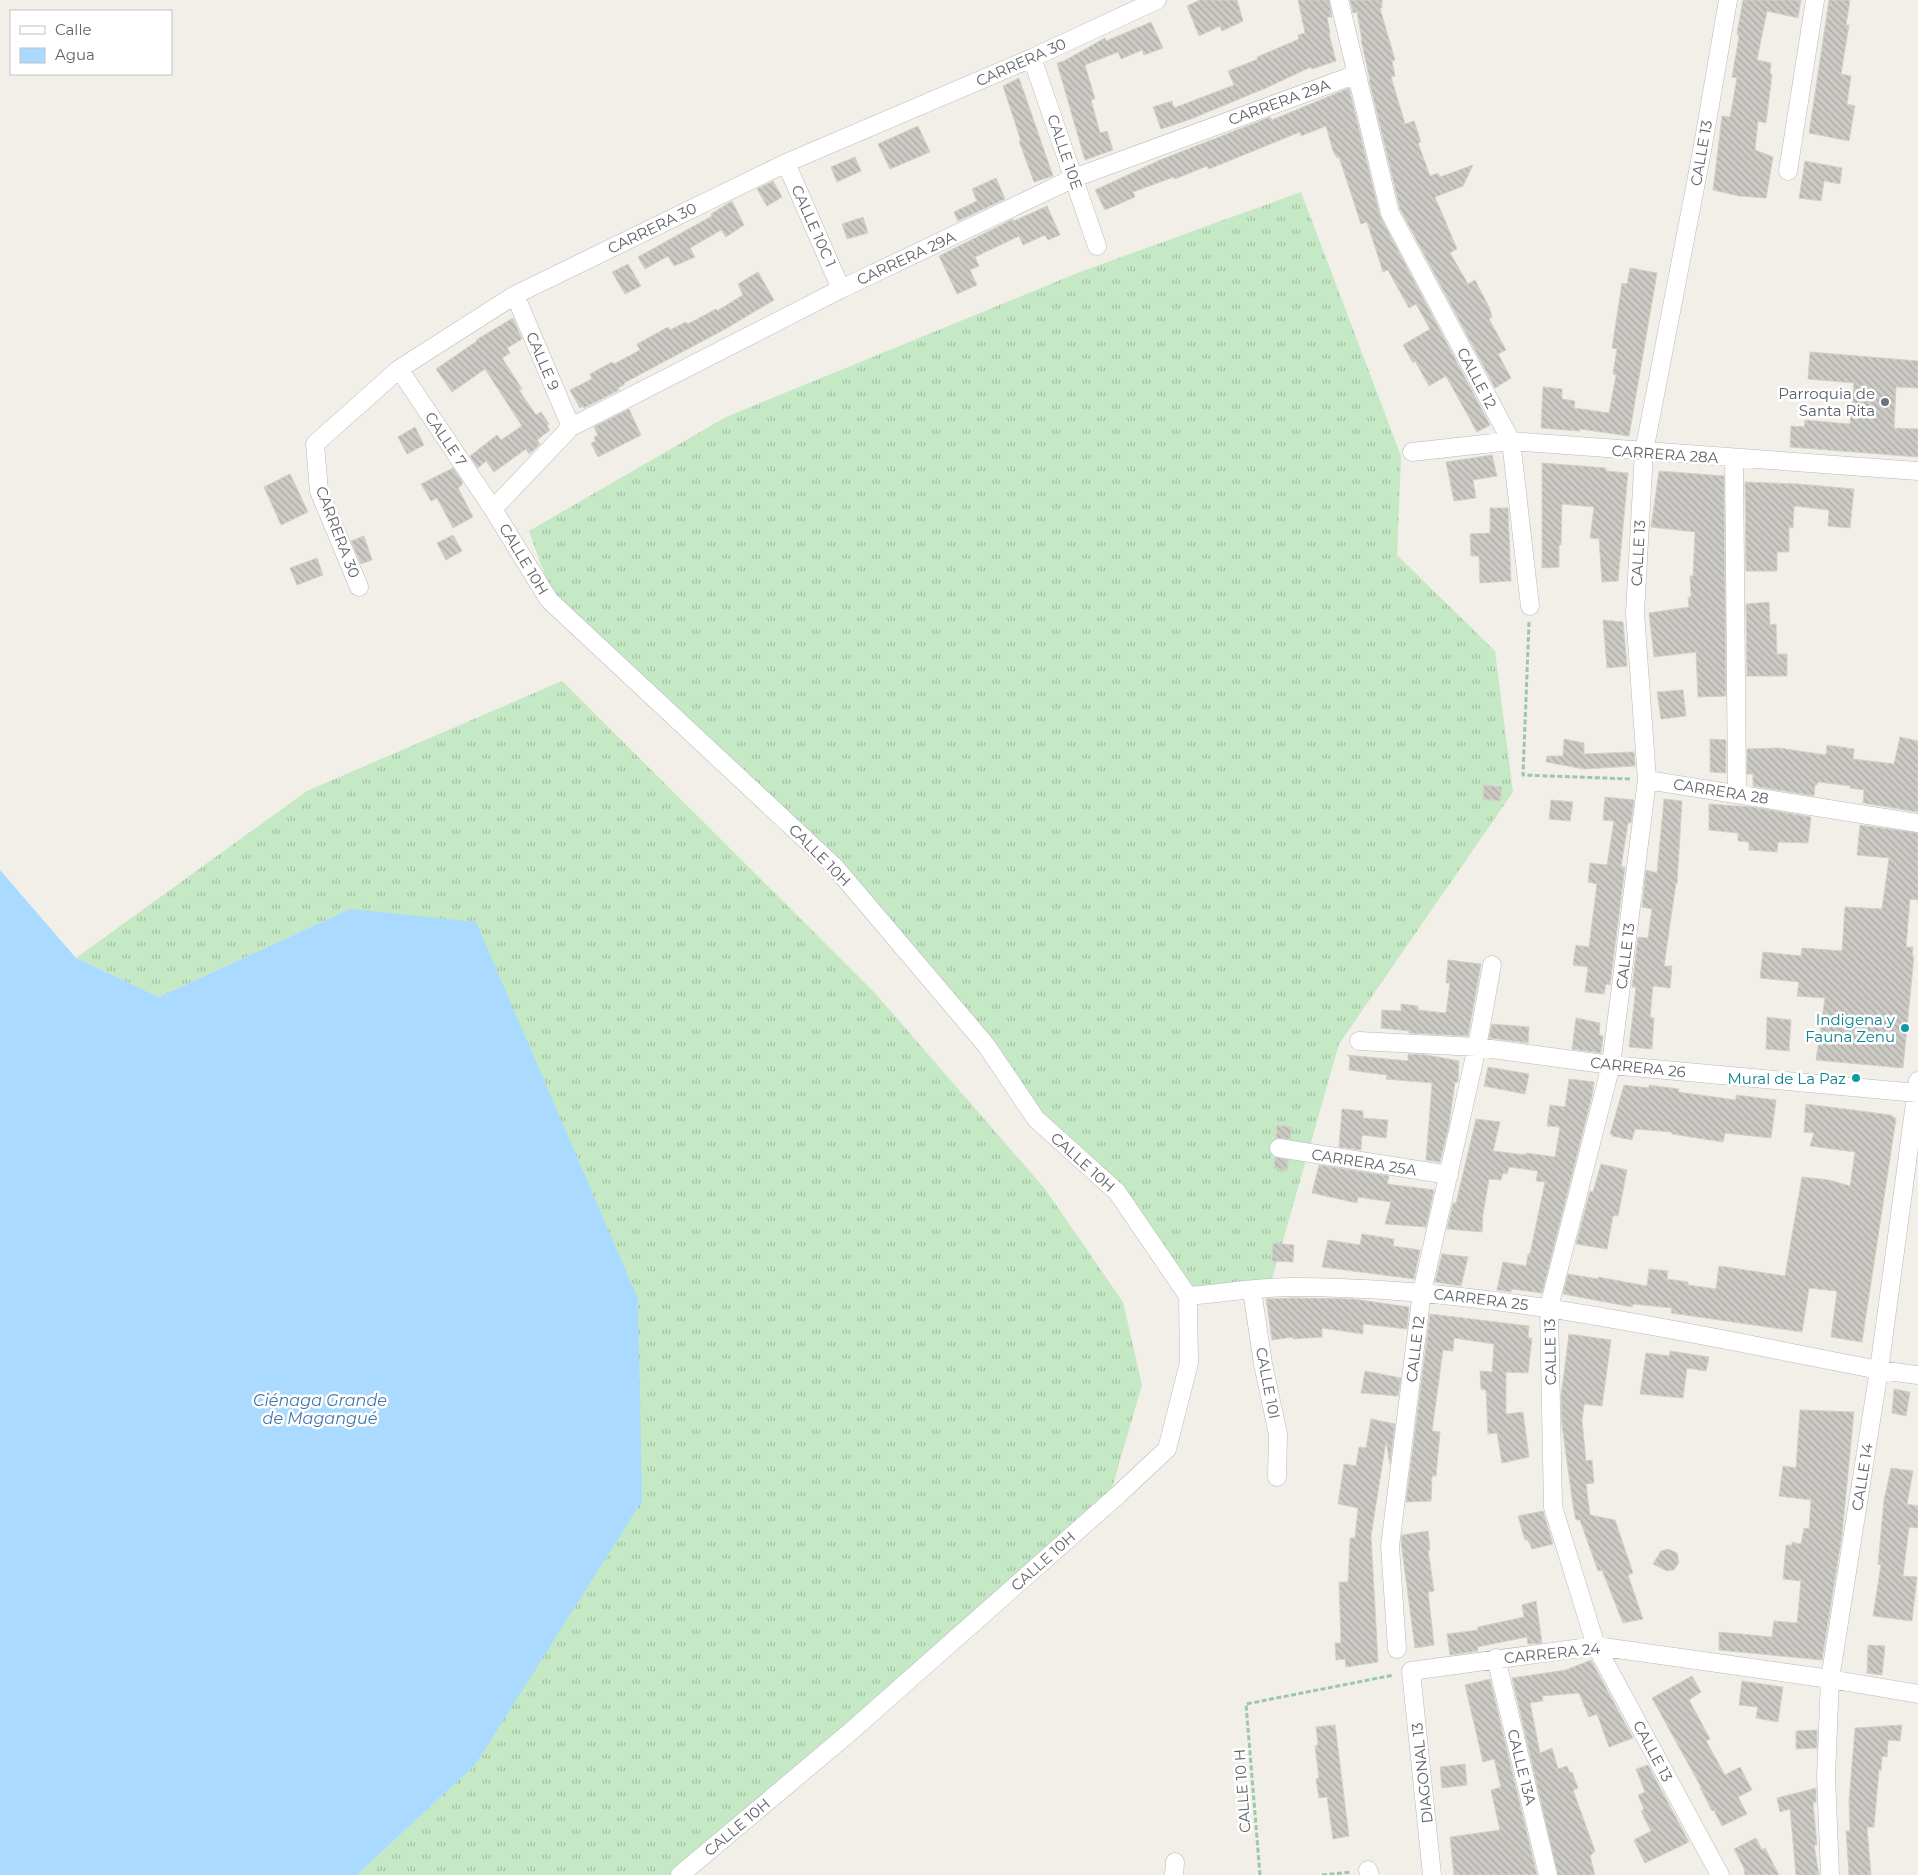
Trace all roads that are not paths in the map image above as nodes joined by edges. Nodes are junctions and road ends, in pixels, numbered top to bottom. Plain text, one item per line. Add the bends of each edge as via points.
1 (1157, 0) edge
2 (1339, 0) edge
3 (1728, 0) edge
4 (1815, 0) edge
5 (1032, 58) junction
6 (1357, 74) junction
7 (786, 163) junction
8 (1788, 171) dead end
9 (1074, 178) junction
10 (1097, 246) dead end
11 (842, 289) junction
12 (514, 295) junction
13 (399, 369) junction
14 (571, 427) junction
15 (1511, 441) junction
16 (1412, 452) dead end
17 (1644, 452) junction
18 (1734, 459) junction
19 (1918, 471) edge
20 (493, 508) junction
21 (358, 587) dead end
22 (1530, 606) road end
23 (1647, 780) junction
24 (1737, 793) junction
25 (1918, 823) edge
26 (1492, 965) dead end
27 (1360, 1041) dead end
28 (1478, 1047) junction
29 (1611, 1065) junction
30 (1917, 1087) edge
31 (1279, 1148) dead end
32 (1449, 1175) junction
33 (1252, 1290) junction
34 (1422, 1292) junction
35 (1188, 1296) junction
36 (1549, 1307) junction
37 (1879, 1370) junction
38 (1918, 1375) edge
39 (1277, 1477) dead end
40 (1596, 1646) junction
41 (1397, 1649) dead end
42 (1496, 1658) junction
43 (1412, 1671) joint
44 (1830, 1679) junction
45 (1918, 1694) edge
46 (680, 1875) edge
47 (1432, 1875) edge
48 (1548, 1875) edge
49 (1720, 1875) edge
50 (1830, 1875) edge

1 - 5 street, CARRERA 30
2 - 6 street, CALLE 12
3 - 17 street, CALLE 13
4 - 8 street
5 - 7 street, CARRERA 30
5 - 9 street, CALLE 10E
6 - 9 street, CARRERA 29A
6 - 15 street, CALLE 12 via 1390,212
7 - 11 street, CALLE 10C 1
7 - 12 street, CARRERA 30
9 - 10 street, CALLE 10E
9 - 11 street, CARRERA 29A
11 - 14 street, CARRERA 29A
12 - 13 street, CARRERA 30
12 - 14 street, CALLE 9
13 - 20 street, CALLE 7
13 - 21 street, CARRERA 30 via 315,444 319,491
14 - 20 street, CARRERA 29A
15 - 16 street, CARRERA 28A
15 - 17 street, CARRERA 28A
15 - 22 street, CALLE 12
17 - 18 street, CARRERA 28A
17 - 23 street, CALLE 13 via 1635,613
18 - 19 street, CARRERA 28A
18 - 24 street
20 - 35 street, CALLE 10H via 550,600 835,867 986,1045 1036,1119 1117,1192
23 - 24 street, CARRERA 28
23 - 29 street, CALLE 13
24 - 25 street, CARRERA 28
26 - 28 street, CALLE 12
27 - 28 street, CARRERA 26
28 - 29 street, CARRERA 26
28 - 32 street, CALLE 12
29 - 30 street, CARRERA 26
29 - 36 street, CALLE 13
30 - 37 street, CALLE 14
31 - 32 street, CARRERA 25A
32 - 34 street, CALLE 12
33 - 34 street, CARRERA 25 via 1292,1287
33 - 35 street, CARRERA 25
33 - 39 street, CALLE 10I via 1278,1434
34 - 36 street, CARRERA 25
34 - 41 street, CALLE 12 via 1390,1546
35 - 46 street, CALLE 10H via 1189,1364 1167,1449 849,1733
36 - 37 street, CARRERA 25
36 - 40 street, CALLE 13 via 1553,1507
37 - 38 street, CARRERA 25
37 - 44 street, CALLE 14
40 - 42 street, CARRERA 24
40 - 44 street, CARRERA 24
40 - 49 street, CALLE 13
42 - 43 street, CARRERA 24
42 - 48 street, CALLE 13A
43 - 47 street, DIAGONAL 13
44 - 45 street, CARRERA 24
44 - 50 street, CALLE 14 via 1826,1776

